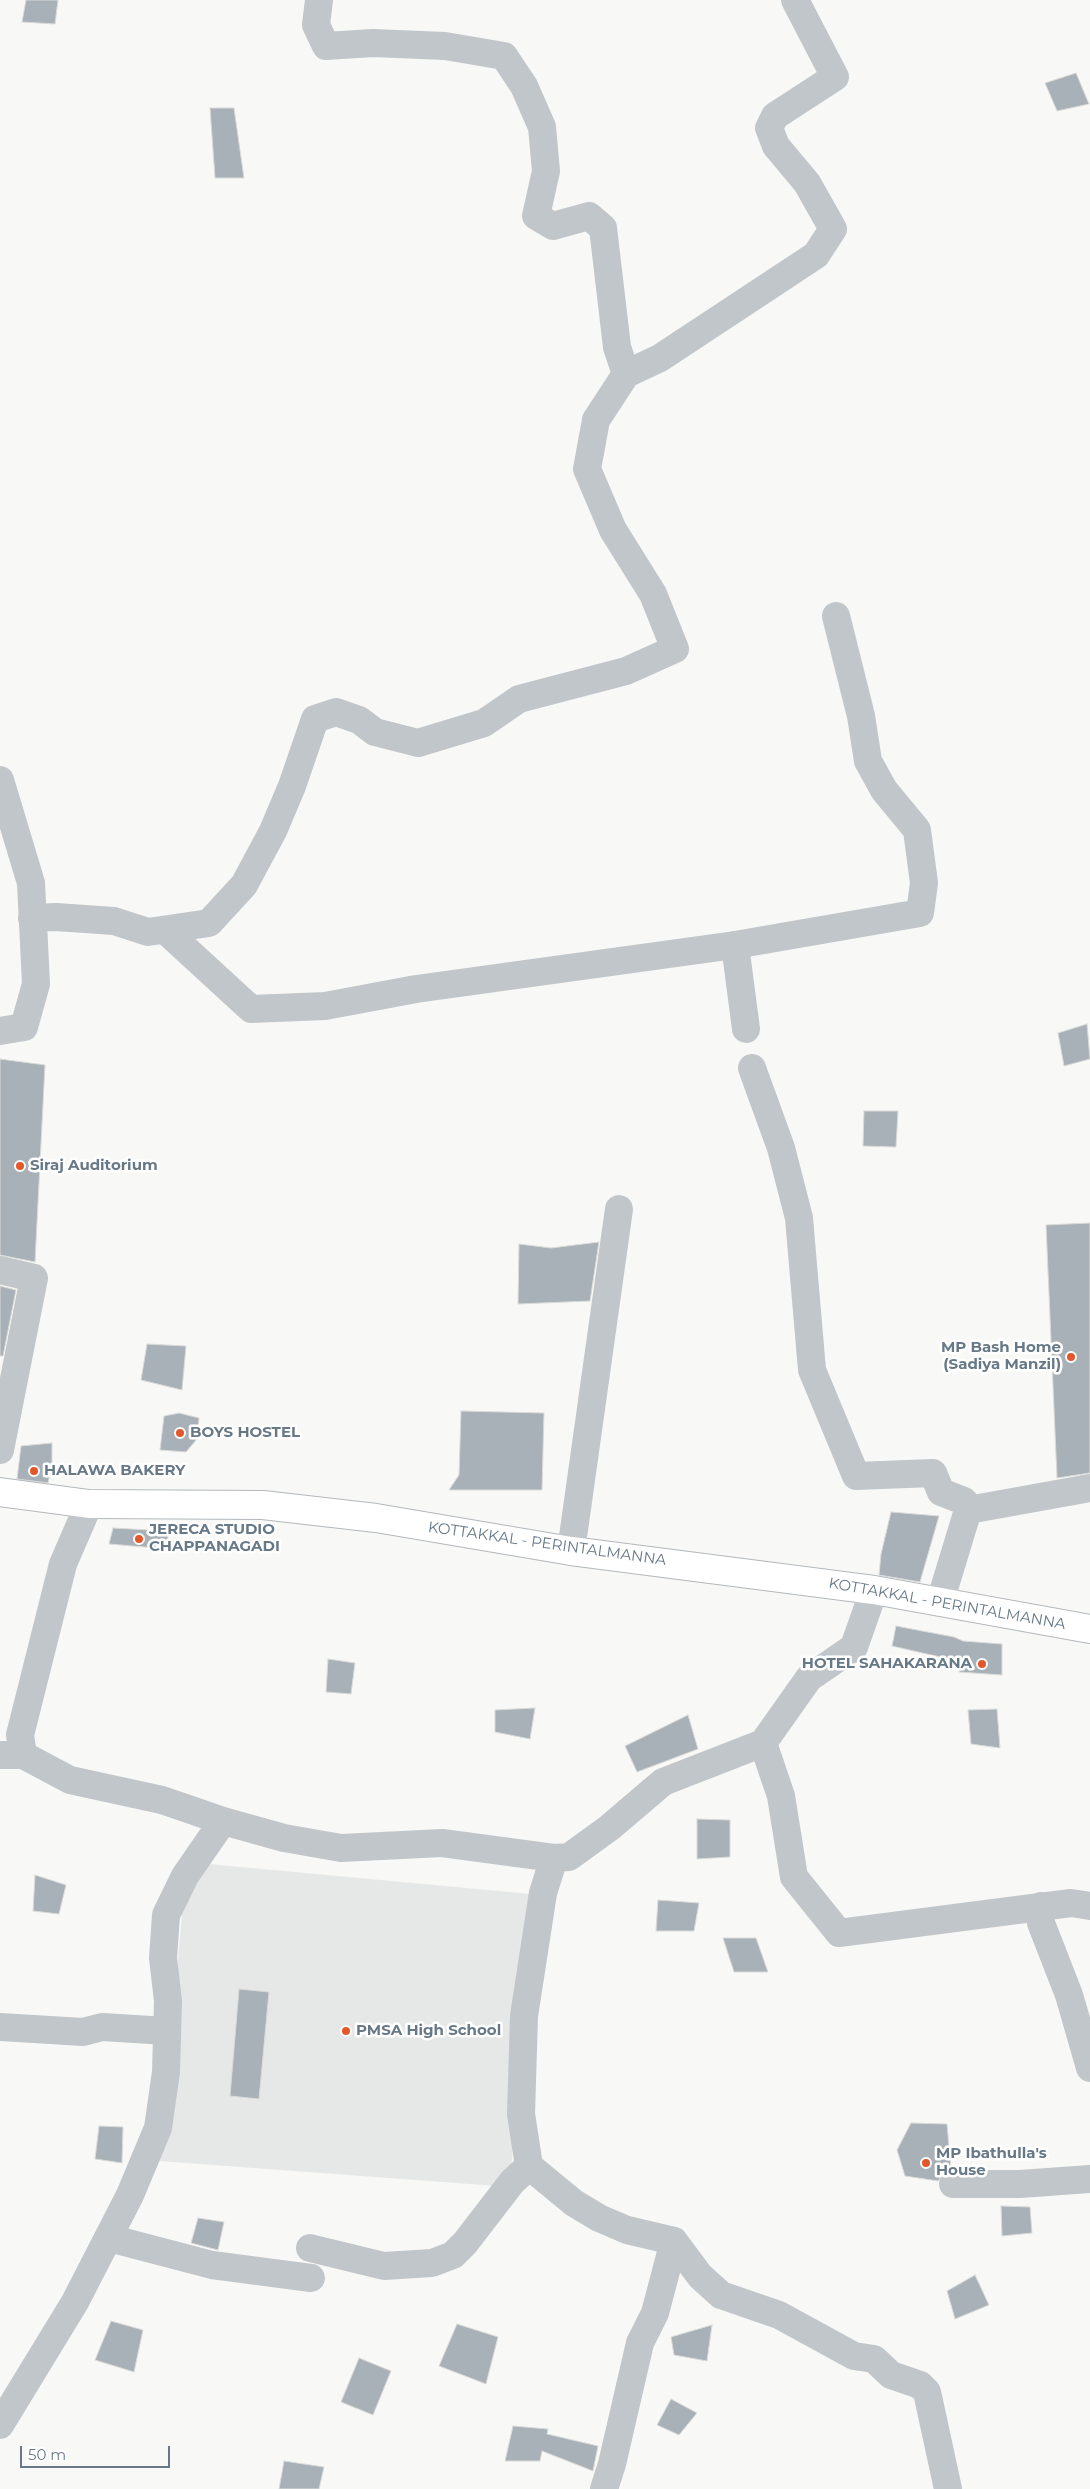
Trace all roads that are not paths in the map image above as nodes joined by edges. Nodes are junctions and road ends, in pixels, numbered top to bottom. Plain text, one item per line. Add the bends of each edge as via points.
1 (319, 0) edge
2 (795, 0) edge
3 (626, 374) junction
4 (836, 616) dead end
5 (0, 780) edge
6 (32, 918) junction
7 (165, 930) junction
8 (735, 945) junction
9 (746, 1029) dead end
10 (0, 1031) edge
11 (752, 1068) dead end
12 (619, 1209) dead end
13 (0, 1270) edge
14 (0, 1450) edge
15 (1090, 1488) edge
16 (0, 1492) edge
17 (89, 1504) junction
18 (968, 1510) junction
19 (571, 1550) junction
20 (874, 1590) junction
21 (940, 1602) junction
22 (1090, 1629) edge
23 (763, 1743) junction
24 (12, 1755) edge
25 (223, 1821) junction
26 (554, 1858) junction
27 (1041, 1906) junction
28 (1090, 1906) edge
29 (0, 2027) edge
30 (167, 2031) junction
31 (1090, 2068) edge
32 (529, 2166) junction
33 (1090, 2179) edge
34 (953, 2184) dead end
35 (109, 2238) junction
36 (674, 2241) junction
37 (310, 2248) dead end
38 (311, 2278) dead end
39 (0, 2426) edge
40 (604, 2489) edge
41 (948, 2489) edge

1 - 3 street via 316,25 326,46 373,43 444,46 504,56 524,86 542,127 546,171 536,216 553,226 589,216 603,228 617,347
2 - 3 street via 834,77 775,116 769,128 776,146 807,183 833,229 816,255 660,358
3 - 7 street via 596,420 587,469 613,530 653,594 674,650 626,671 519,699 484,723 418,743 375,732 359,720 336,712 315,719 289,795 244,885 209,923
4 - 8 street via 861,716 868,761 884,790 917,830 924,883 920,913
5 - 6 street via 31,883
6 - 7 street via 114,921 148,932
6 - 10 street via 36,984 24,1027
7 - 8 street via 251,1010 325,1006 416,989
8 - 9 street
11 - 18 street via 781,1148 798,1218 812,1370 856,1476 933,1473 941,1492 964,1501
12 - 19 street
13 - 14 street via 34,1278
15 - 18 street
16 - 17 main road, KOTTAKKAL - PERINTALMANNA
17 - 19 main road, KOTTAKKAL - PERINTALMANNA via 263,1505 376,1518
17 - 24 street via 63,1564 20,1735
18 - 21 street
19 - 20 main road, KOTTAKKAL - PERINTALMANNA
20 - 21 main road, KOTTAKKAL - PERINTALMANNA
20 - 23 street via 854,1647 809,1678
21 - 22 main road, KOTTAKKAL - PERINTALMANNA
23 - 26 street via 663,1782 569,1857
23 - 27 street via 780,1796 794,1877 839,1933
24 - 25 street via 70,1780 162,1800
25 - 26 street via 284,1838 342,1848 442,1843
25 - 30 street via 185,1876 166,1915
26 - 32 street via 543,1893 524,2016 521,2114
27 - 28 street via 1071,1902
27 - 31 street via 1041,1923 1069,1995
29 - 30 street via 83,2032 102,2027
30 - 35 street via 166,2072 158,2128
32 - 36 street via 574,2203 599,2218 627,2230
32 - 37 street via 512,2182 466,2243 453,2255 432,2264 384,2266
33 - 34 street
35 - 38 street via 212,2265
35 - 39 street via 76,2302
36 - 40 street via 654,2313 640,2343
36 - 41 street via 700,2276 721,2295 779,2316 854,2356 874,2359 891,2375 920,2385 927,2392

